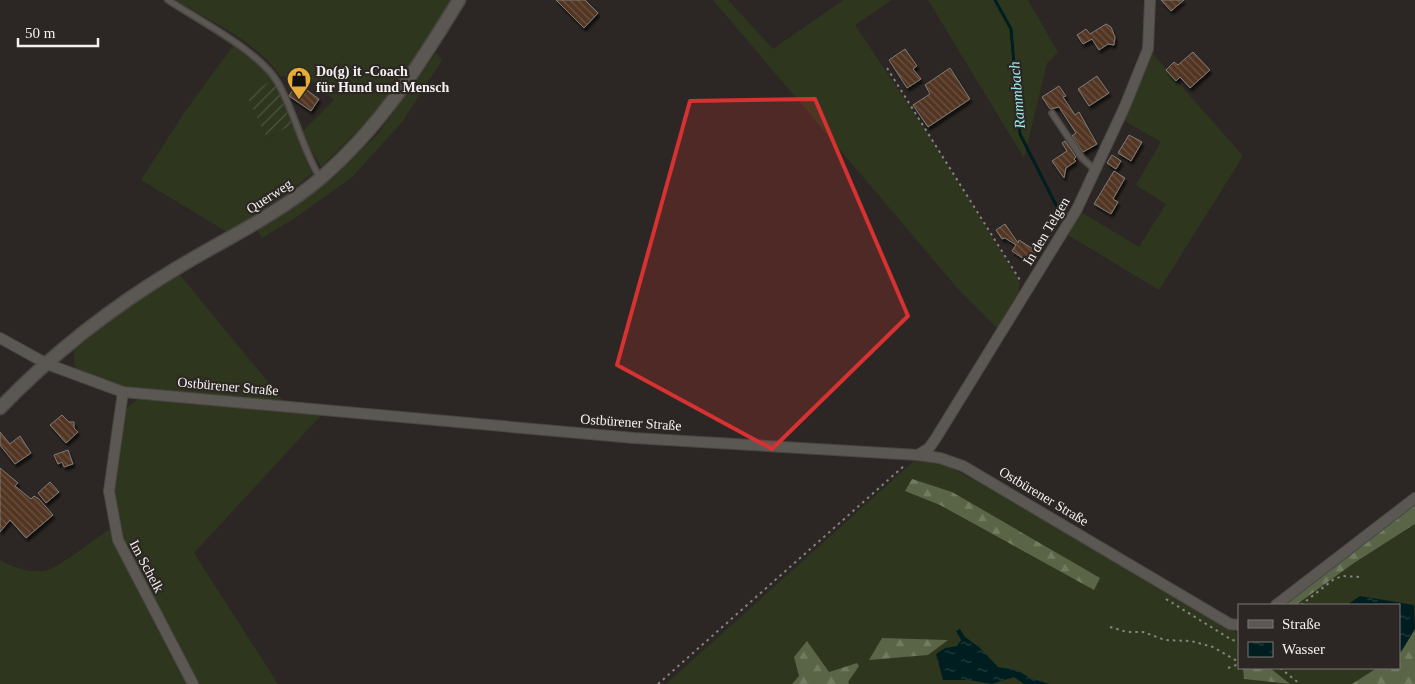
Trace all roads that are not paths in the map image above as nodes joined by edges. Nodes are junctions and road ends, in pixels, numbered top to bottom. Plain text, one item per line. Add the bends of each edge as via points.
1 (168, 0) edge
2 (459, 0) edge
3 (1150, 0) edge
4 (1052, 113) dead end
5 (1094, 169) junction
6 (320, 178) junction
7 (0, 338) edge
8 (47, 364) junction
9 (123, 392) junction
10 (0, 408) edge
11 (918, 455) junction
12 (1415, 498) edge
13 (1277, 604) edge
14 (1238, 625) edge
15 (193, 684) edge

1 - 6 lane via 234,43 272,73
2 - 6 street, Querweg via 389,108 360,141
3 - 5 street, In den Telgen via 1148,50
4 - 5 lane via 1082,158
5 - 11 street, In den Telgen via 1077,209 929,448
6 - 8 street, Querweg via 265,218 122,303
7 - 8 street
8 - 9 street, Ostbürener Straße
8 - 10 street
9 - 11 street, Ostbürener Straße via 634,438
9 - 15 street, Im Schelk via 109,491 118,540
11 - 14 street, Ostbürener Straße via 963,466 1230,624
12 - 13 street

